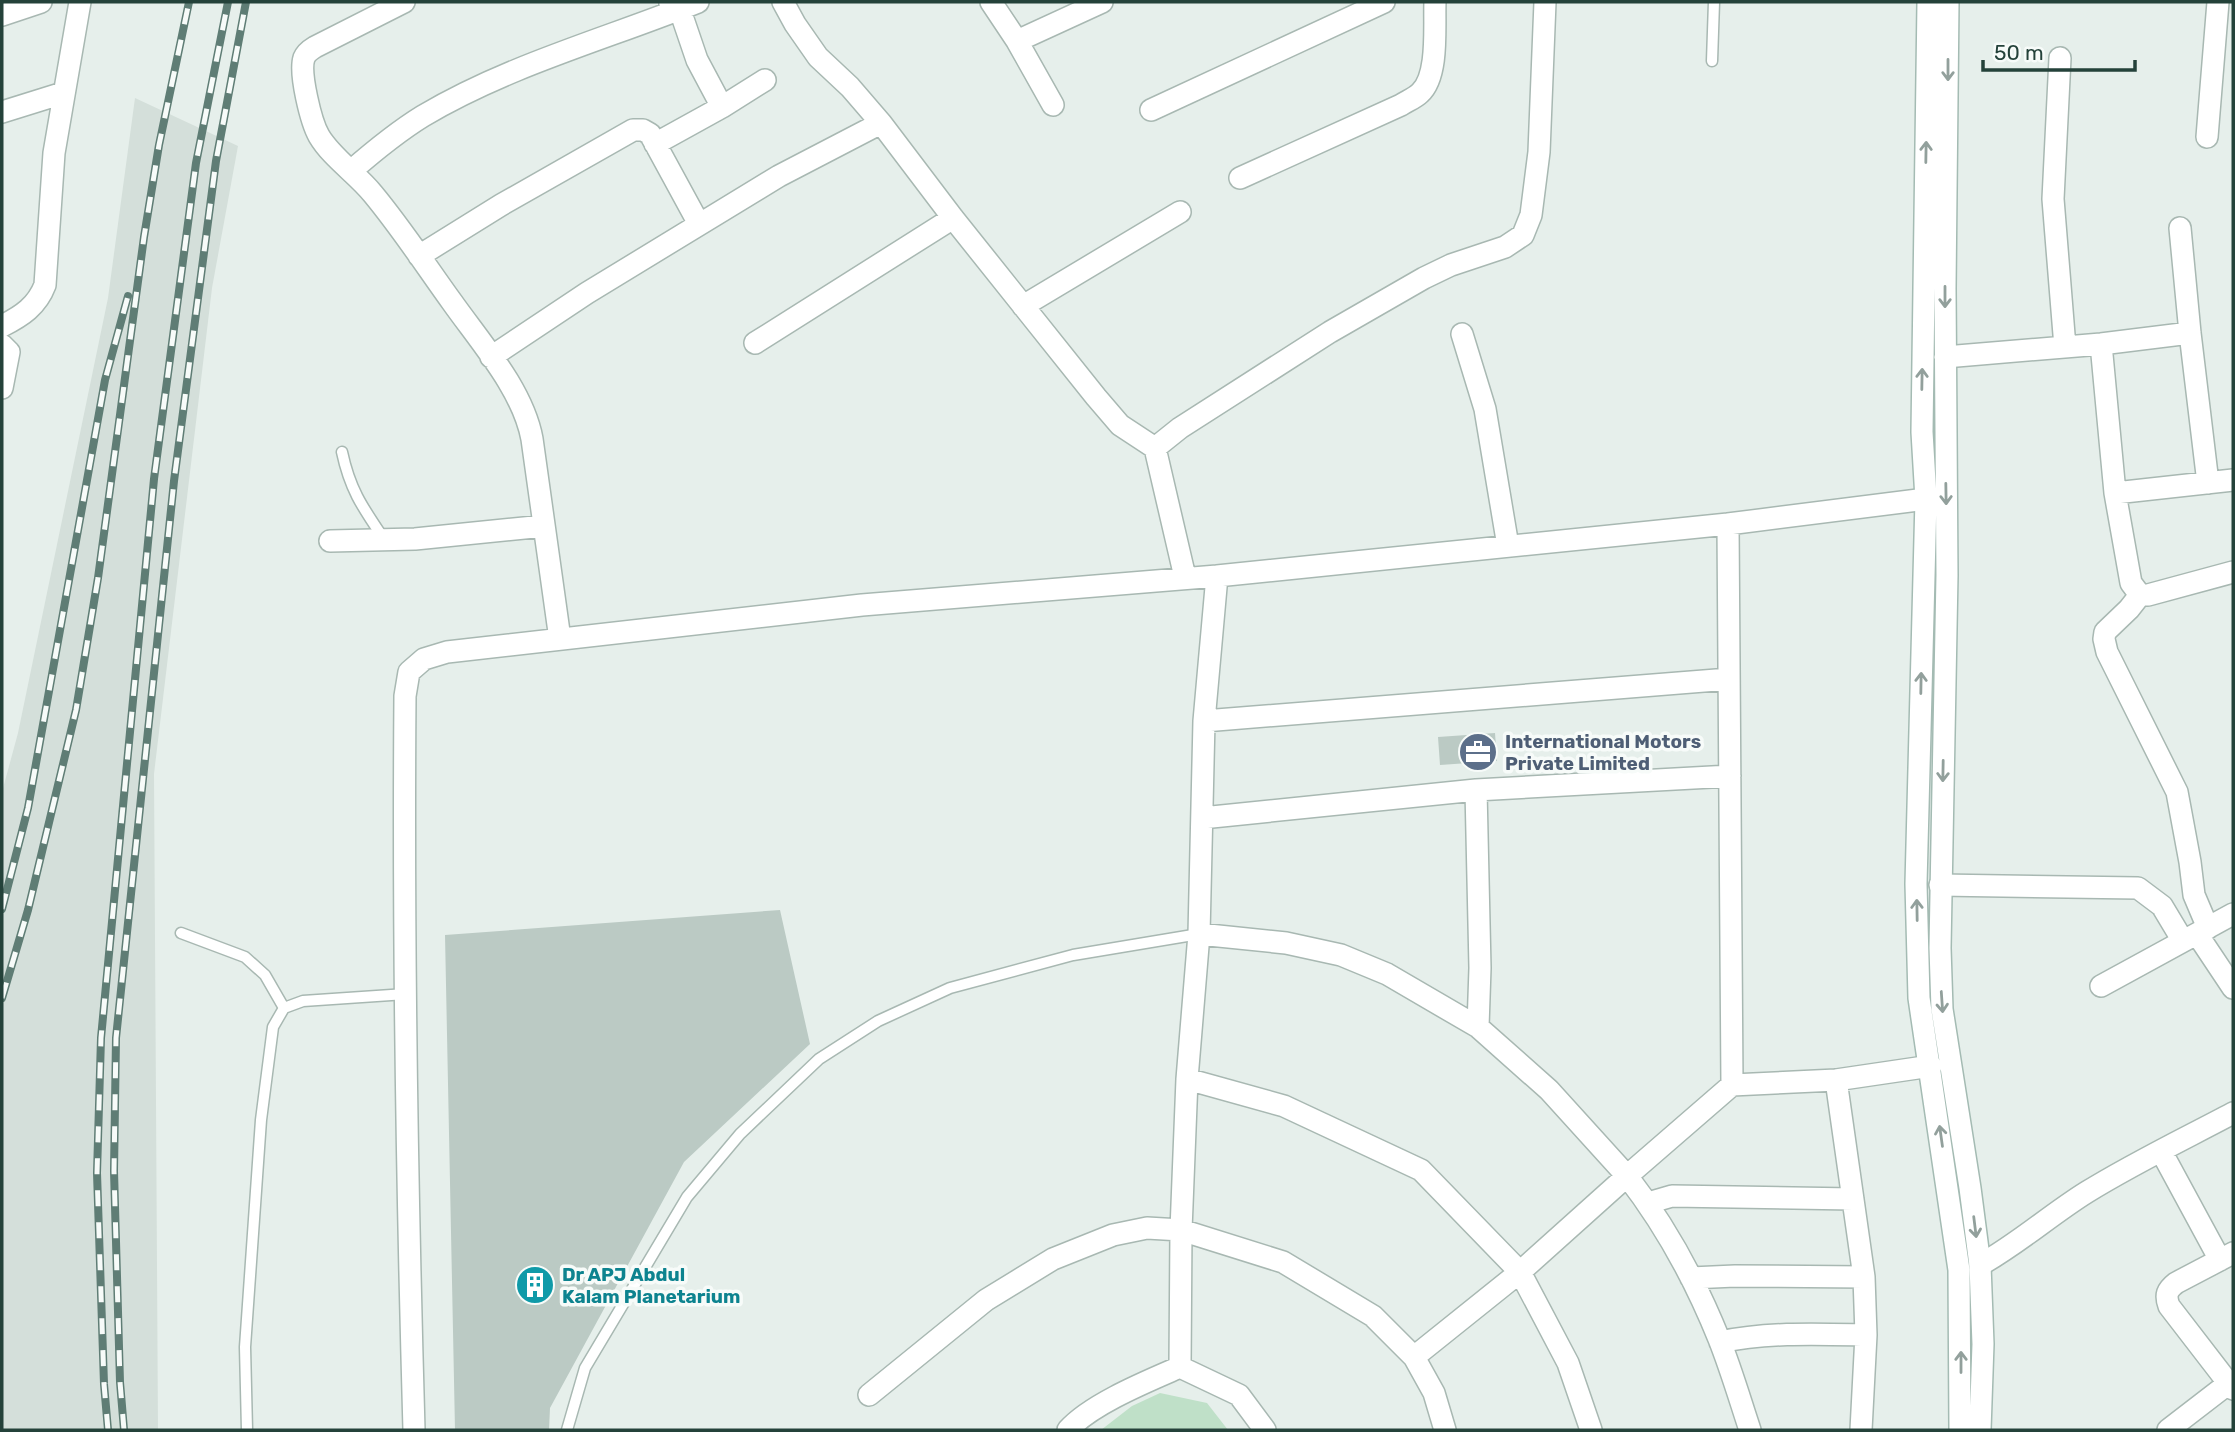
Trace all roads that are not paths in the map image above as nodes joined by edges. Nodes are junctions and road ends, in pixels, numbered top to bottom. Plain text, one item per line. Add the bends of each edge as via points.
1 (41, 2) edge
2 (80, 2) edge
3 (404, 2) edge
4 (698, 2) edge
5 (783, 2) edge
6 (990, 2) edge
7 (1384, 2) edge
8 (1435, 2) edge
9 (1545, 2) edge
10 (1714, 2) edge
11 (1928, 2) edge
12 (1948, 2) edge
13 (2218, 2) edge
14 (1090, 4) edge
15 (672, 7) edge
16 (2, 15) edge
17 (1017, 41) junction
18 (2060, 58) dead end
19 (1712, 61) dead end
20 (765, 80) dead end
21 (63, 93) junction
22 (1053, 105) dead end
23 (722, 107) junction
24 (1151, 110) dead end
25 (2, 112) edge
26 (881, 122) junction
27 (2207, 137) dead end
28 (655, 144) junction
29 (351, 171) junction
30 (1240, 178) dead end
31 (1180, 212) dead end
32 (953, 218) junction
33 (699, 224) junction
34 (2180, 228) dead end
35 (419, 256) junction
36 (1023, 306) junction
37 (2, 326) edge
38 (2190, 333) junction
39 (1462, 334) dead end
40 (755, 343) dead end
41 (2102, 344) junction
42 (2, 345) edge
43 (2065, 347) junction
44 (491, 357) junction
45 (1945, 357) junction
46 (2, 388) edge
47 (1154, 449) junction
48 (342, 452) dead end
49 (2233, 480) edge
50 (2208, 483) junction
51 (2115, 494) junction
52 (1926, 499) junction
53 (1728, 524) junction
54 (544, 526) junction
55 (384, 539) junction
56 (330, 541) dead end
57 (1508, 546) junction
58 (2233, 572) edge
59 (1217, 576) junction
60 (1185, 577) junction
61 (2140, 595) junction
62 (560, 639) junction
63 (1729, 679) junction
64 (1204, 722) junction
65 (1730, 776) junction
66 (1476, 790) junction
67 (1202, 818) junction
68 (1940, 885) junction
69 (2233, 914) edge
70 (181, 933) dead end
71 (1199, 934) junction
72 (2196, 934) junction
73 (2230, 977) edge
74 (2101, 985) dead end
75 (406, 994) junction
76 (284, 1009) junction
77 (1478, 1027) junction
78 (1931, 1066) junction
79 (1187, 1079) junction
80 (1836, 1080) junction
81 (1732, 1085) junction
82 (2233, 1113) edge
83 (2161, 1151) junction
84 (1627, 1176) junction
85 (1853, 1199) junction
86 (1648, 1203) junction
87 (1181, 1230) junction
88 (2227, 1256) edge
89 (1980, 1265) junction
90 (1520, 1272) junction
91 (1864, 1277) junction
92 (1691, 1278) junction
93 (1866, 1335) junction
94 (1720, 1342) junction
95 (1414, 1357) junction
96 (1180, 1367) junction
97 (2231, 1386) edge
98 (869, 1395) dead end
99 (247, 1430) edge
100 (414, 1430) edge
101 (567, 1430) edge
102 (1068, 1430) edge
103 (1265, 1430) edge
104 (1445, 1430) edge
105 (1591, 1430) edge
106 (1750, 1430) edge
107 (1861, 1430) edge
108 (1960, 1430) edge
109 (1980, 1430) edge
110 (2168, 1430) edge

1 - 16 street
2 - 21 street
3 - 29 street via 305,55 303,79 318,135
4 - 15 street
5 - 26 street via 818,57
6 - 17 street
7 - 24 street
8 - 30 street via 1433,66 1420,94
9 - 47 street via 1539,152 1531,215 1523,235 1505,247 1424,278 1329,332
10 - 19 lane
52 -> 11 street via 1922,432
12 -> 45 street
13 - 27 street
14 - 17 street
15 - 23 street via 681,13 697,60
15 - 29 street via 473,90 422,117
17 - 22 street
18 - 43 street via 2053,199
20 - 23 street
21 - 25 street
21 - 37 street via 44,285 32,307
23 - 28 street
26 - 32 street
26 - 33 street
28 - 33 street
28 - 35 street via 650,134 633,130
29 - 35 street
31 - 36 street
32 - 36 street
32 - 40 street
33 - 44 street
34 - 38 street
35 - 44 street
36 - 47 street via 1120,425
38 - 41 street
38 - 50 street
39 - 57 street via 1485,409
41 - 43 street
41 - 51 street
42 - 46 street via 9,352
43 - 45 street
44 - 54 street via 528,419
45 -> 68 street via 1947,575
47 - 60 street
48 - 55 lane via 353,492
49 - 50 street
50 - 51 street
51 - 61 street via 2131,583
52 - 53 street
78 -> 52 street via 1919,998 1916,884
53 - 57 street
53 - 63 street
54 - 55 street
54 - 62 street
55 - 56 street
57 - 59 street
58 - 61 street
59 - 60 street
59 - 64 street
60 - 62 street via 862,605
61 - 72 street via 2105,632 2104,639 2177,792 2190,862
62 - 75 street via 447,652 424,659 409,672 405,696
63 - 64 street
63 - 65 street
64 - 67 street
65 - 66 street
65 - 81 street
66 - 67 street
66 - 77 street
67 - 71 street
68 - 72 street via 2138,888
68 -> 89 street via 1942,1009
69 - 72 street
70 - 76 lane via 245,957 265,975
71 - 77 street via 1286,943 1341,955 1387,974
71 - 79 street
71 - 101 lane via 1073,955 950,988 878,1021 819,1059 740,1134 687,1197 585,1368
72 - 73 street
72 - 74 street
75 - 76 lane via 303,1001
75 - 100 street
76 - 99 lane via 273,1027 261,1120 245,1347
77 - 84 street via 1549,1090
78 - 80 street
108 -> 78 street via 1959,1270
79 - 87 street
79 - 90 street via 1284,1106 1421,1170
80 - 81 street
80 - 85 street
81 - 84 street
82 - 83 street
83 - 88 street
83 - 89 street via 2086,1193
84 - 86 street
84 - 90 street
85 - 86 street via 1672,1196
85 - 91 street
86 - 92 street
87 - 95 street via 1283,1262 1373,1316
87 - 96 street
87 - 98 street via 1147,1228 1114,1235 1053,1259 986,1300
88 - 97 street via 2176,1283 2166,1297
89 - 109 street
90 - 95 street
90 - 105 street via 1568,1363
91 - 92 street
91 - 93 street
92 - 94 street
93 - 94 street via 1770,1334
93 - 107 street
94 - 106 street
95 - 104 street via 1434,1393
96 - 102 street via 1133,1388
96 - 103 street via 1239,1395
97 - 110 street

